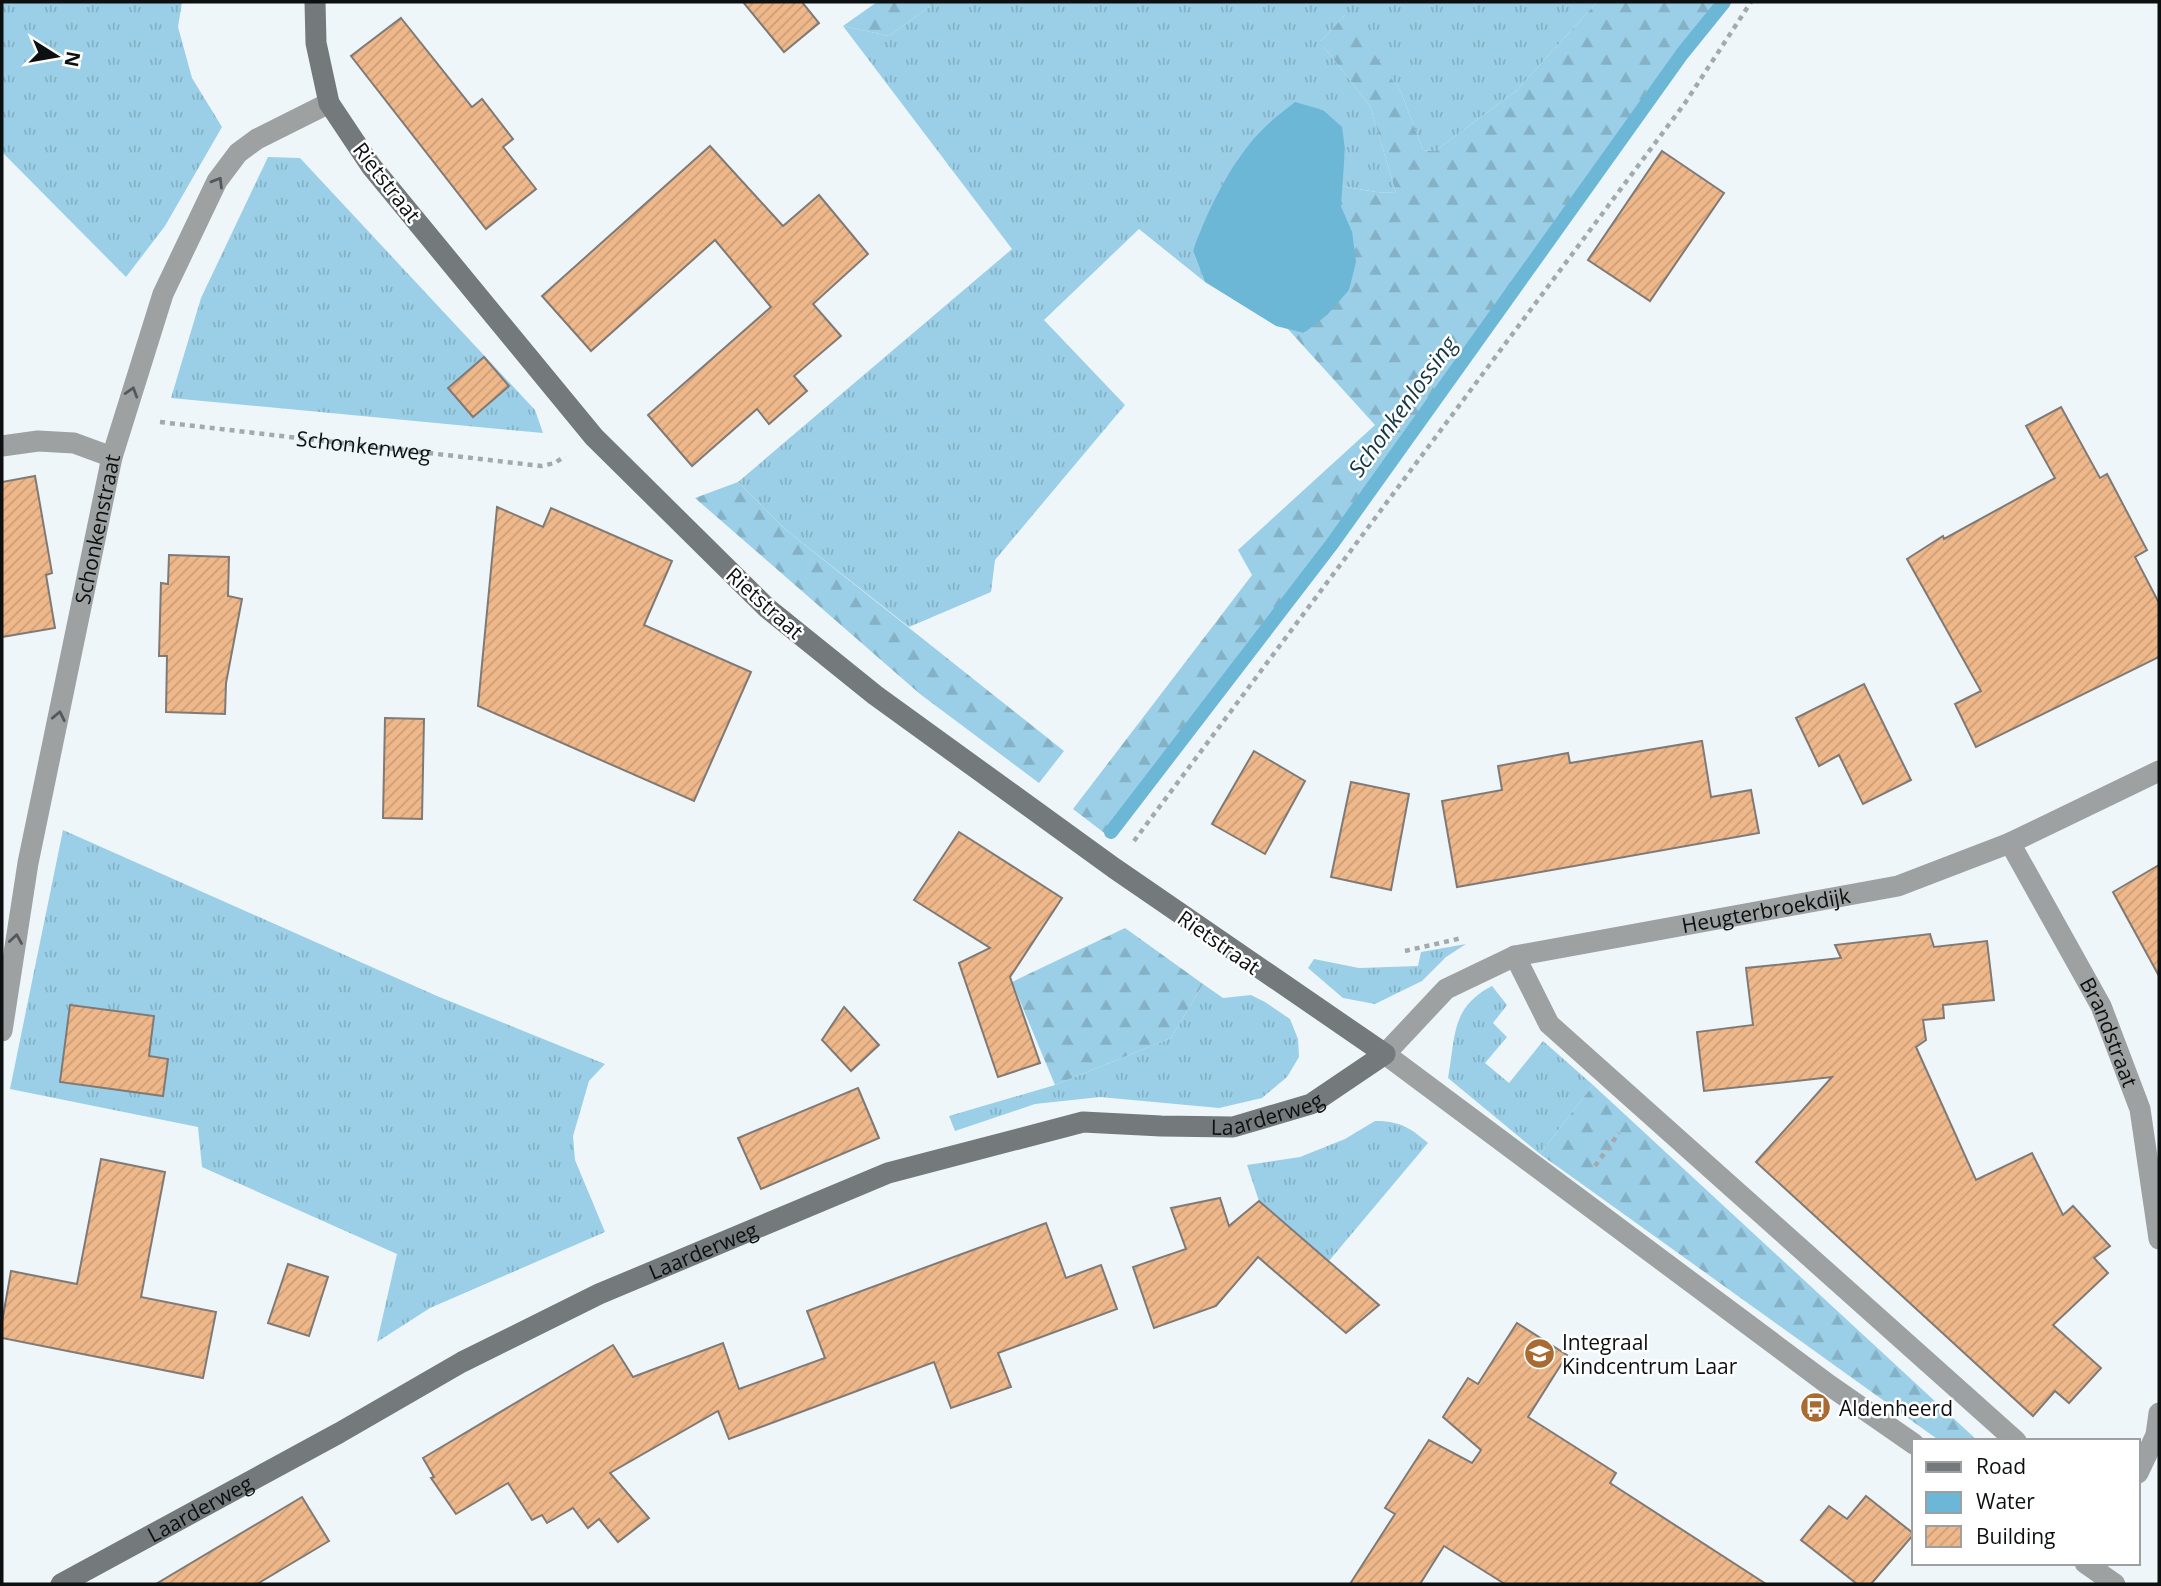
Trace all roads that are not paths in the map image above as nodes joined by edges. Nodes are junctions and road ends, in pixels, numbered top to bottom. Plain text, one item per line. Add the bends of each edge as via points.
1 (315, 2) edge
2 (329, 103) junction
3 (2, 446) edge
4 (112, 457) junction
5 (2159, 771) edge
6 (2010, 843) junction
7 (1515, 956) junction
8 (2, 1031) edge
9 (1385, 1054) junction
10 (2159, 1238) edge
11 (2159, 1413) edge
12 (2014, 1439) edge
13 (1912, 1443) edge
14 (2140, 1469) edge
15 (2088, 1565) edge
16 (2117, 1565) edge
17 (61, 1584) edge
18 (2117, 1584) edge

1 - 2 street, Rietstraat via 316,43
4 -> 2 street, Schonkenstraat via 163,294 217,181 238,153 257,139
2 - 9 street, Rietstraat via 371,166 594,437 767,608 875,695 1114,868
3 - 4 street via 74,443
8 -> 4 street, Schonkenstraat via 28,863
5 - 6 street, Heugterbroekdijk
6 - 7 street, Heugterbroekdijk via 1898,886
6 - 10 street, Brandstraat via 2101,1006 2140,1110
7 - 9 street, Heugterbroekdijk via 1446,989
7 - 12 street via 1549,1024
9 - 13 street
9 - 17 street, Laarderweg via 1311,1104 1233,1127 1083,1122 888,1173 599,1294 474,1355
11 - 14 street via 2156,1434
15 - 18 street
16 - 18 street

